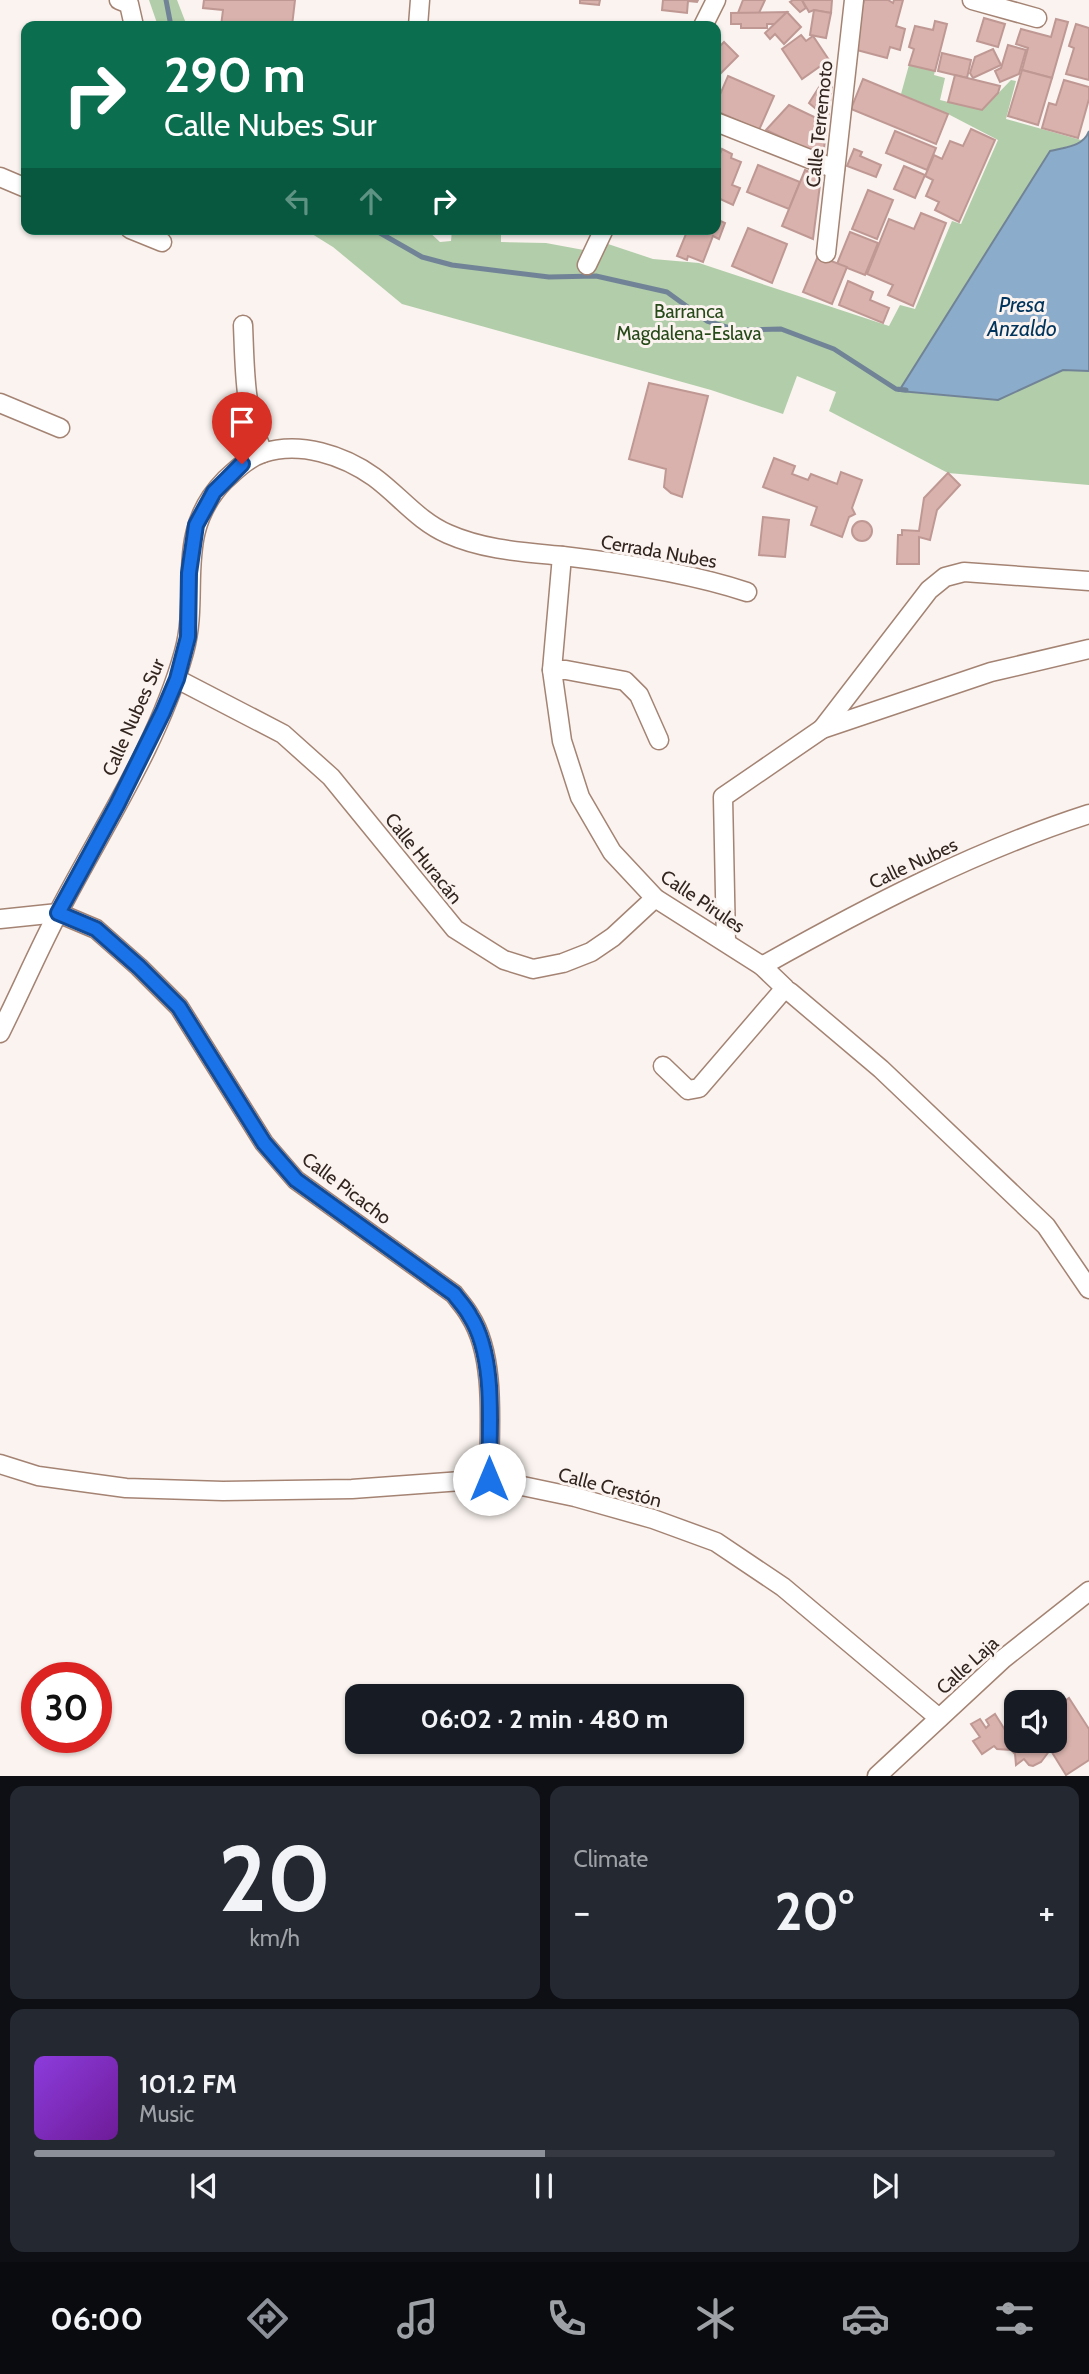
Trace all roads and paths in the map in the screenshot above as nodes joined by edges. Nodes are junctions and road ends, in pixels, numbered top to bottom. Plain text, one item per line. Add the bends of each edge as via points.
1 (119, 0) edge
2 (420, 0) edge
3 (716, 0) edge
4 (854, 0) edge
5 (971, 0) edge
6 (1037, 18) dead end
7 (133, 21) edge
8 (418, 21) edge
9 (706, 21) edge
10 (721, 123) edge
11 (835, 169) junction
12 (0, 177) edge
13 (21, 186) edge
14 (145, 235) edge
15 (601, 235) edge
16 (162, 242) dead end
17 (826, 253) dead end
18 (587, 265) dead end
19 (243, 326) dead end
20 (0, 403) edge
21 (60, 428) dead end
22 (263, 453) junction
23 (562, 556) junction
24 (1089, 581) edge
25 (747, 592) dead end
26 (1089, 649) edge
27 (552, 670) junction
28 (177, 679) junction
29 (822, 729) junction
30 (659, 740) dead end
31 (1089, 814) edge
32 (655, 898) junction
33 (58, 913) junction
34 (0, 919) edge
35 (726, 942) junction
36 (762, 966) junction
37 (788, 990) junction
38 (0, 1033) edge
39 (663, 1066) dead end
40 (1089, 1289) edge
41 (0, 1464) edge
42 (489, 1479) junction
43 (1089, 1591) edge
44 (939, 1718) junction
45 (877, 1776) edge

1 - 7 street via 129,4
2 - 8 street
3 - 9 street
4 - 11 street, Calle Terremoto
5 - 6 street
10 - 11 street
11 - 17 street, Calle Terremoto
12 - 13 street
14 - 16 street
15 - 18 street
19 - 22 street via 250,418
20 - 21 street
22 - 23 street, Calle Nubes Sur via 301,448 340,457 374,477 421,520 450,535 507,551
22 - 28 street, Calle Nubes Sur via 242,464 214,492 196,525 189,573 188,637
23 - 25 street, Cerrada Nubes via 709,580
23 - 27 street, Calle Pirules
24 - 29 street via 973,572 945,577 929,590
26 - 29 street via 991,672
27 - 30 street via 625,681 639,695
27 - 32 street, Calle Pirules via 562,741 580,797 612,852
28 - 32 street, Calle Huracán via 283,734 331,777 455,929 504,960 533,969 591,952
28 - 33 street, Calle Nubes Sur via 117,805
29 - 35 street via 723,797
31 - 36 street, Calle Nubes via 950,868
32 - 35 street, Calle Pirules
33 - 34 street, Calle Picacho
33 - 38 street, Calle Nubes Sur
33 - 42 street, Calle Picacho via 96,929 179,1007 264,1143 296,1180 454,1294 472,1318 485,1354
35 - 36 street, Calle Pirules
36 - 37 street, Calle Pirules
37 - 39 street via 699,1088 688,1090
37 - 40 street, Calle Pirules via 881,1069 1046,1226
41 - 42 street, Calle Crestón via 38,1476 126,1488 223,1491 352,1489
42 - 44 street, Calle Crestón via 588,1500 716,1542 783,1587
43 - 44 street, Calle Laja via 1003,1659
44 - 45 street, Calle Laja

